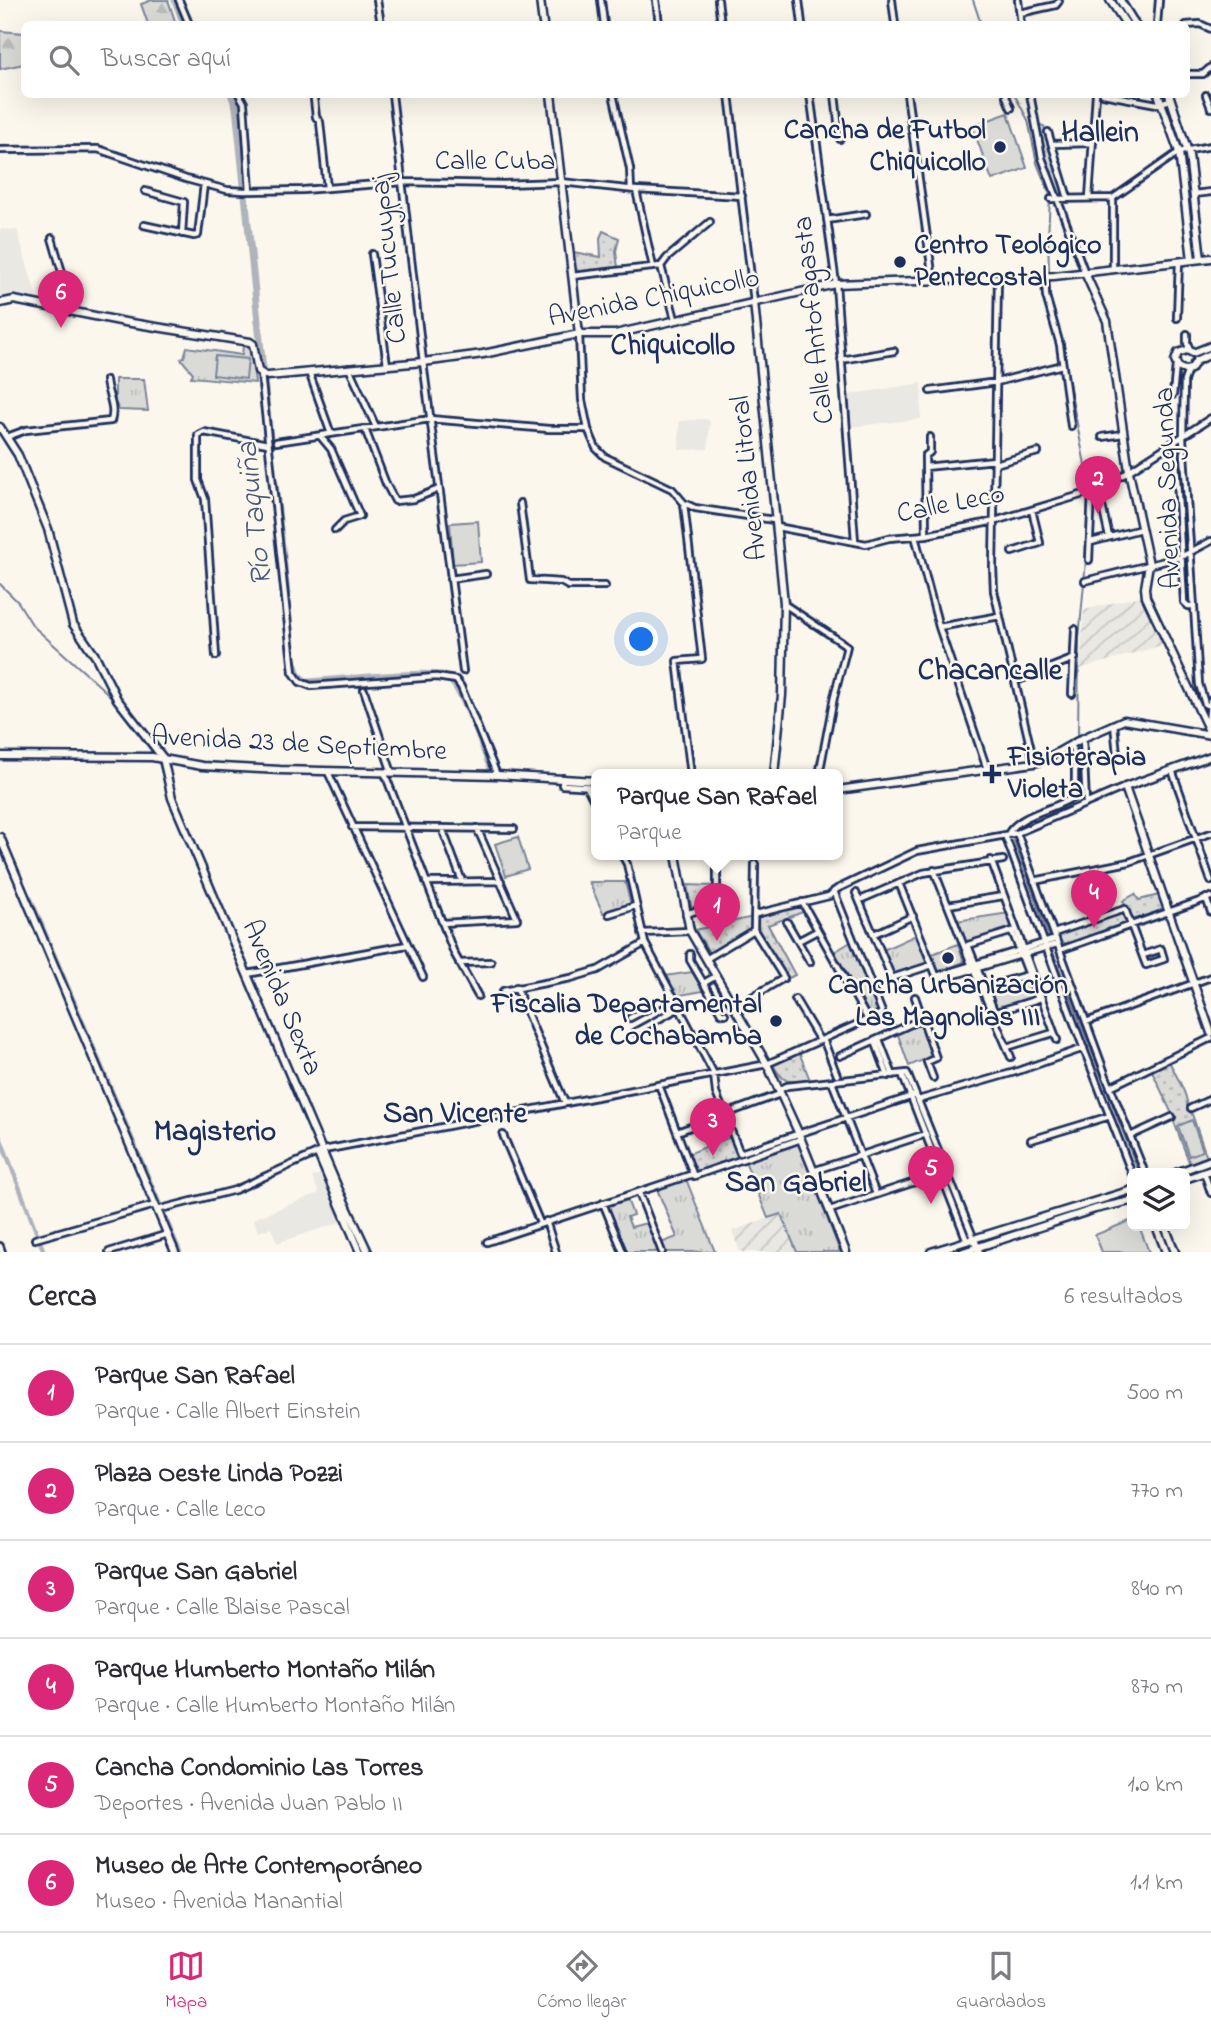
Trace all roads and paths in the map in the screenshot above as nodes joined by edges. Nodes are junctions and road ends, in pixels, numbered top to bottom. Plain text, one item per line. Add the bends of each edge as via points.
1 (179, 0) edge
2 (377, 0) edge
3 (540, 0) edge
4 (601, 0) edge
5 (656, 0) edge
6 (718, 0) edge
7 (799, 0) edge
8 (892, 0) edge
9 (1018, 0) edge
10 (1110, 0) edge
11 (1120, 0) edge
12 (1159, 0) edge
13 (1059, 1) edge
14 (1020, 13) junction
15 (188, 21) edge
16 (380, 21) edge
17 (543, 21) edge
18 (604, 21) edge
19 (659, 21) edge
20 (722, 21) edge
21 (802, 21) edge
22 (895, 21) edge
23 (1021, 21) edge
24 (1124, 21) edge
25 (1133, 21) edge
26 (1157, 21) edge
27 (1190, 25) edge
28 (1211, 29) edge
29 (1211, 67) edge
30 (1190, 74) edge
31 (1206, 96) dead end
32 (241, 98) edge
33 (392, 98) edge
34 (551, 98) edge
35 (614, 98) edge
36 (730, 98) edge
37 (811, 98) edge
38 (835, 98) edge
39 (908, 98) edge
40 (1007, 98) edge
41 (1031, 98) edge
42 (1096, 98) edge
43 (1123, 98) edge
44 (1159, 98) edge
45 (1169, 98) edge
46 (1170, 98) edge
47 (314, 99) dead end
48 (1161, 104) junction
49 (1011, 108) dead end
50 (1211, 108) edge
51 (1048, 132) dead end
52 (840, 138) dead end
53 (1093, 142) junction
54 (1052, 144) junction
55 (1211, 146) edge
56 (0, 150) edge
57 (1188, 150) junction
58 (1179, 152) junction
59 (403, 182) junction
60 (561, 182) junction
61 (204, 184) junction
62 (327, 188) junction
63 (633, 189) junction
64 (145, 191) dead end
65 (247, 191) junction
66 (1211, 192) edge
67 (1194, 194) junction
68 (742, 196) junction
69 (1068, 198) junction
70 (1089, 198) junction
71 (1113, 198) junction
72 (1055, 199) junction
73 (866, 214) dead end
74 (827, 220) junction
75 (710, 222) dead end
76 (144, 225) dead end
77 (182, 234) junction
78 (52, 238) dead end
79 (372, 254) dead end
80 (1211, 258) edge
81 (1201, 259) junction
82 (1192, 260) junction
83 (1179, 261) junction
84 (661, 266) junction
85 (653, 267) junction
86 (1113, 269) junction
87 (1086, 272) junction
88 (572, 276) junction
89 (1049, 276) junction
90 (998, 278) junction
91 (933, 280) junction
92 (836, 284) junction
93 (754, 302) junction
94 (0, 303) edge
95 (76, 314) junction
96 (1177, 318) dead end
97 (675, 319) junction
98 (579, 334) junction
99 (1188, 334) dead end
100 (1211, 346) edge
101 (894, 351) dead end
102 (1191, 352) junction
103 (1211, 354) edge
104 (841, 360) junction
105 (1196, 361) junction
106 (423, 362) junction
107 (387, 365) junction
108 (1063, 365) junction
109 (1176, 365) junction
110 (349, 367) junction
111 (1188, 370) junction
112 (309, 371) junction
113 (265, 375) junction
114 (106, 380) dead end
115 (997, 382) junction
116 (930, 391) dead end
117 (1173, 395) dead end
118 (1211, 418) edge
119 (430, 419) junction
120 (1072, 426) dead end
121 (0, 427) edge
122 (376, 427) junction
123 (365, 429) junction
124 (588, 429) junction
125 (331, 434) junction
126 (1123, 434) junction
127 (7, 437) junction
128 (321, 437) junction
129 (930, 437) dead end
130 (1102, 437) dead end
131 (1183, 438) junction
132 (276, 443) dead end
133 (1175, 443) junction
134 (269, 444) junction
135 (1038, 452) dead end
136 (995, 462) junction
137 (925, 467) junction
138 (1129, 472) junction
139 (439, 489) junction
140 (1095, 489) junction
141 (520, 503) dead end
142 (684, 503) junction
143 (1032, 510) junction
144 (995, 522) junction
145 (774, 524) junction
146 (1141, 529) junction
147 (335, 530) dead end
148 (915, 536) junction
149 (926, 536) junction
150 (1109, 537) junction
151 (855, 541) junction
152 (1211, 541) edge
153 (1091, 542) junction
154 (1012, 552) dead end
155 (1190, 553) junction
156 (1181, 557) junction
157 (1089, 560) dead end
158 (1149, 564) junction
159 (486, 574) dead end
160 (450, 579) junction
161 (1086, 580) dead end
162 (606, 586) dead end
163 (783, 603) junction
164 (1194, 606) junction
165 (1000, 616) junction
166 (939, 626) junction
167 (1075, 629) dead end
168 (216, 656) dead end
169 (1075, 658) junction
170 (463, 671) dead end
171 (1016, 681) junction
172 (364, 690) dead end
173 (1072, 694) dead end
174 (1211, 704) edge
175 (1114, 724) junction
176 (1209, 736) edge
177 (1077, 741) junction
178 (1117, 754) dead end
179 (0, 756) edge
180 (1211, 756) edge
181 (158, 758) junction
182 (1034, 763) junction
183 (690, 769) edge
184 (776, 769) edge
185 (820, 769) edge
186 (987, 770) junction
187 (1172, 771) junction
188 (328, 772) junction
189 (389, 774) junction
190 (497, 775) junction
191 (591, 781) edge
192 (563, 782) junction
193 (587, 786) junction
194 (591, 786) edge
195 (1125, 787) junction
196 (843, 789) edge
197 (591, 794) edge
198 (1086, 803) junction
199 (352, 827) junction
200 (405, 827) junction
201 (442, 828) junction
202 (477, 828) junction
203 (514, 829) dead end
204 (1211, 833) edge
205 (1011, 834) junction
206 (0, 838) edge
207 (1196, 838) junction
208 (1149, 855) junction
209 (624, 860) edge
210 (677, 860) edge
211 (717, 860) edge
212 (991, 860) junction
213 (1003, 860) dead end
214 (755, 864) dead end
215 (934, 870) junction
216 (462, 881) junction
217 (501, 881) junction
218 (1034, 881) junction
219 (1211, 881) edge
220 (426, 882) junction
221 (899, 883) junction
222 (834, 891) junction
223 (856, 893) dead end
224 (1003, 896) junction
225 (1209, 898) edge
226 (810, 900) junction
227 (860, 900) junction
228 (802, 902) junction
229 (948, 905) junction
230 (635, 906) junction
231 (806, 911) junction
232 (1169, 912) junction
233 (1211, 912) edge
234 (609, 914) dead end
235 (686, 914) junction
236 (756, 914) junction
237 (913, 916) junction
238 (787, 922) dead end
239 (442, 923) junction
240 (1132, 925) junction
241 (754, 930) junction
242 (690, 931) junction
243 (817, 931) junction
244 (1014, 931) junction
245 (642, 933) junction
246 (874, 934) junction
247 (1056, 939) junction
248 (799, 941) junction
249 (645, 943) junction
250 (407, 945) junction
251 (1046, 945) junction
252 (966, 946) junction
253 (1060, 950) junction
254 (1022, 952) junction
255 (690, 954) dead end
256 (1143, 955) junction
257 (706, 958) junction
258 (491, 962) dead end
259 (810, 962) dead end
260 (459, 963) junction
261 (932, 965) junction
262 (974, 967) junction
263 (247, 974) junction
264 (1031, 974) junction
265 (716, 976) junction
266 (423, 977) dead end
267 (1211, 977) edge
268 (1194, 983) junction
269 (704, 984) junction
270 (516, 987) junction
271 (983, 988) junction
272 (503, 991) dead end
273 (673, 995) junction
274 (478, 996) dead end
275 (915, 997) dead end
276 (1039, 998) junction
277 (795, 999) dead end
278 (735, 1007) junction
279 (679, 1008) junction
280 (994, 1013) junction
281 (725, 1014) dead end
282 (630, 1018) dead end
283 (922, 1019) junction
284 (868, 1020) junction
285 (1086, 1022) junction
286 (635, 1032) dead end
287 (1053, 1032) junction
288 (1211, 1032) edge
289 (1211, 1038) edge
290 (822, 1040) junction
291 (877, 1040) junction
292 (1057, 1040) dead end
293 (1007, 1047) junction
294 (1084, 1048) junction
295 (840, 1056) dead end
296 (1011, 1057) dead end
297 (767, 1064) junction
298 (713, 1074) junction
299 (837, 1075) dead end
300 (890, 1075) junction
301 (933, 1078) dead end
302 (832, 1082) junction
303 (659, 1086) junction
304 (1110, 1087) junction
305 (780, 1092) junction
306 (915, 1097) junction
307 (1211, 1099) edge
308 (565, 1103) junction
309 (1191, 1108) dead end
310 (724, 1113) junction
311 (847, 1116) junction
312 (1110, 1116) junction
313 (1172, 1117) dead end
314 (677, 1132) junction
315 (926, 1134) junction
316 (503, 1135) dead end
317 (799, 1136) junction
318 (1130, 1136) junction
319 (1031, 1140) dead end
320 (321, 1152) junction
321 (862, 1156) junction
322 (1211, 1160) edge
323 (1130, 1168) edge
324 (1143, 1168) edge
325 (1189, 1168) edge
326 (813, 1171) junction
327 (1207, 1171) edge
328 (944, 1172) junction
329 (693, 1175) junction
330 (1190, 1177) edge
331 (1127, 1192) edge
332 (639, 1193) junction
333 (1211, 1193) edge
334 (876, 1194) junction
335 (1127, 1202) edge
336 (603, 1203) junction
337 (156, 1208) junction
338 (830, 1210) junction
339 (350, 1221) junction
340 (543, 1222) junction
341 (1158, 1231) edge
342 (1167, 1231) edge
343 (168, 1234) junction
344 (35, 1239) dead end
345 (971, 1240) junction
346 (487, 1242) dead end
347 (0, 1247) edge
348 (975, 1250) edge
349 (2, 1252) edge
350 (109, 1252) edge
351 (175, 1252) edge
352 (360, 1252) edge
353 (368, 1252) edge
354 (556, 1252) edge
355 (623, 1252) edge
356 (662, 1252) edge
357 (846, 1252) edge
358 (931, 1252) edge
359 (962, 1252) edge
360 (1166, 1252) edge
361 (1175, 1252) edge

1 - 15 street
2 - 16 street
3 - 17 main road
4 - 18 street
5 - 19 street
6 - 20 street
7 - 21 street
8 - 22 street
9 - 14 street
10 - 24 main road
11 - 25 main road
12 - 26 street
13 - 14 street
14 - 23 street
27 - 28 street
29 - 30 street via 1203,74
31 - 50 street
32 - 65 street
33 - 59 street, Calle Tucuypaj
34 - 60 main road
35 - 63 street
36 - 68 street, Avenida Litoral
37 - 74 street, Calle Antofagasta
38 - 52 street
39 - 91 street
40 - 49 street
41 - 72 street
42 - 53 street
43 - 48 street
44 - 48 main road
45 - 48 street
46 - 57 main road
47 - 62 street
48 - 58 main road
51 - 54 street
53 - 54 street
53 - 70 street
54 - 69 street
55 - 57 street
56 - 61 street, Calle Cuba via 98,149
57 - 58 street
57 - 67 main road
58 - 71 street
58 - 82 main road
59 - 60 street, Calle Cuba
59 - 62 street, Calle Cuba
59 - 106 street, Calle Tucuypaj
60 - 63 street, Calle Cuba
60 - 88 main road
61 - 65 street, Calle Cuba
61 - 77 street via 198,235
62 - 65 street, Calle Cuba
63 - 68 street, Calle Cuba
63 - 85 street
64 - 77 street via 184,202
66 - 67 street
67 - 81 main road
68 - 93 street, Avenida Litoral
69 - 70 street
69 - 72 street
70 - 71 street
71 - 86 street
72 - 87 street
73 - 74 street
74 - 92 street, Calle Antofagasta
75 - 84 street
76 - 77 street
78 - 95 street
79 - 107 street
80 - 81 main road, Avenida Chiquicollo
81 - 82 main road, Avenida Chiquicollo
82 - 83 main road, Avenida Chiquicollo
83 - 86 main road, Avenida Chiquicollo
83 - 96 street
84 - 85 street
84 - 97 street
85 - 88 street
86 - 87 main road, Avenida Chiquicollo
87 - 89 main road, Avenida Chiquicollo
87 - 126 main road via 1107,321
88 - 98 main road
89 - 90 main road, Avenida Chiquicollo
89 - 108 street via 1046,296
90 - 91 main road, Avenida Chiquicollo
90 - 115 street
91 - 92 main road, Avenida Chiquicollo
92 - 93 main road, Avenida Chiquicollo
92 - 104 street, Calle Antofagasta
93 - 97 main road, Avenida Chiquicollo
93 - 145 main road, Avenida Litoral
94 - 95 main road via 14,300
95 - 113 main road via 250,342 258,371
97 - 98 main road, Avenida Chiquicollo via 615,334
98 - 106 main road, Avenida Chiquicollo
98 - 124 street
99 - 102 street, Avenida Segunda
100 - 102 main road
101 - 104 street
102 - 105 main road
102 - 109 main road via 1178,353
103 - 105 main road
104 - 151 street, Calle Antofagasta
105 - 111 main road
106 - 107 main road, Avenida Chiquicollo
106 - 119 street, Calle Tucuypaj
107 - 110 main road, Avenida Chiquicollo
108 - 115 street
108 - 120 street
109 - 111 main road
109 - 117 street, Avenida Segunda
110 - 112 main road, Avenida Chiquicollo
110 - 122 street
111 - 131 street, Avenida Segunda
112 - 113 main road, Avenida Chiquicollo
112 - 125 street
113 - 134 street
114 - 127 street via 113,408 111,421 26,430
115 - 116 street
115 - 136 street
118 - 131 street, Calle Leco
119 - 122 street
119 - 124 street
119 - 139 street, Calle Tucuypaj
121 - 127 main road
122 - 123 street
123 - 125 street
123 - 139 street via 395,501
124 - 142 street, Calle Leco via 605,457 672,489
125 - 128 street
126 - 130 street
126 - 138 main road
127 - 181 main road via 48,529 74,624
128 - 132 street
128 - 147 street via 331,449 360,516
129 - 137 street
131 - 133 street, Calle Leco
131 - 155 street, Avenida Segunda
133 - 138 street, Calle Leco
133 - 156 street, Avenida Segunda
134 - 168 street via 204,432 198,435 198,480 205,499
134 - 190 street via 293,672 298,680 311,686 436,677 456,680
135 - 136 street
136 - 137 street
136 - 144 street
137 - 149 street
138 - 140 street, Calle Leco
138 - 146 main road
139 - 160 street, Calle Tucuypaj
140 - 143 street, Calle Leco
140 - 150 street
140 - 153 street
141 - 162 street via 530,580
142 - 145 street, Calle Leco
142 - 183 street via 702,659 677,661
143 - 144 street, Calle Leco
143 - 154 street via 1040,542
144 - 149 street, Calle Leco
144 - 165 street via 994,591
145 - 151 street, Calle Leco
145 - 163 main road, Avenida Litoral
146 - 150 street
146 - 158 main road
148 - 149 street, Calle Leco
148 - 151 street, Calle Leco via 866,544
148 - 166 street
150 - 153 street
152 - 155 street
153 - 157 street
155 - 156 street
155 - 164 street, Avenida Segunda
156 - 158 street
156 - 164 street, Avenida Segunda via 1184,602
158 - 161 street
158 - 176 main road via 1146,597
159 - 160 street
160 - 170 street, Calle Tucuypaj
163 - 184 main road, Avenida Litoral
163 - 185 street via 847,646
164 - 174 street, Avenida Segunda via 1199,684 1205,704
165 - 166 street
165 - 171 street
166 - 186 street
167 - 169 street
169 - 171 street
169 - 173 street
171 - 182 street
172 - 189 street
174 - 176 main road
175 - 176 main road via 1133,721
175 - 177 main road
175 - 178 street
177 - 182 main road
177 - 198 street
177 - 205 street via 1075,796 1026,818 1011,828
179 - 181 main road, Avenida 23 de Septiembre
180 - 187 main road
181 - 188 main road, Avenida 23 de Septiembre
181 - 263 main road, Avenida Sexta
182 - 186 main road
186 - 196 main road
187 - 195 main road
187 - 207 street
188 - 189 main road, Avenida 23 de Septiembre
188 - 199 street
189 - 190 main road, Avenida 23 de Septiembre
189 - 200 street
190 - 192 main road, Avenida 23 de Septiembre
191 - 192 main road, Avenida 23 de Septiembre
192 - 193 street
193 - 194 street
193 - 197 street
195 - 198 street
195 - 208 main road
198 - 205 street
199 - 200 street
199 - 250 street
200 - 201 street
200 - 220 street
201 - 202 street
201 - 216 street
202 - 203 street
202 - 217 street
204 - 207 street
205 - 218 street
205 - 222 street via 916,851
205 - 251 street
206 - 337 main road
207 - 208 street
207 - 219 street
208 - 218 street
208 - 232 main road
209 - 230 street
210 - 235 main road
211 - 235 street via 717,904
212 - 213 street
212 - 215 street
212 - 224 street
214 - 236 street
215 - 221 street
215 - 229 street
216 - 217 street
216 - 220 street
217 - 239 street via 517,919
218 - 247 street
220 - 239 street
221 - 227 street
221 - 237 street
222 - 226 street
222 - 284 street via 882,1012
223 - 227 street
224 - 229 street
224 - 244 street
225 - 232 street
225 - 233 street
226 - 228 street
226 - 231 street
227 - 246 street
228 - 231 street
228 - 236 street
229 - 252 street
230 - 234 street
230 - 245 street
231 - 243 street
232 - 240 street
232 - 268 main road
235 - 242 main road
236 - 241 street
237 - 246 street
237 - 261 street
238 - 248 street
239 - 260 street
240 - 247 street via 1125,909
240 - 253 street
240 - 256 street
241 - 257 street
241 - 278 street via 784,978
242 - 245 street
242 - 257 main road
243 - 248 street
243 - 284 street
244 - 252 street
244 - 254 street
245 - 249 street
246 - 261 street via 893,981
247 - 251 street
247 - 253 street
248 - 259 street
249 - 270 street via 598,970
249 - 273 street
250 - 263 street
250 - 266 street
251 - 254 street
251 - 294 street
252 - 262 street
253 - 285 street
254 - 262 street
254 - 264 street
255 - 269 street
256 - 256 street via 1146,965 1164,959 1161,949
257 - 265 main road
258 - 260 street
260 - 274 street
261 - 262 street via 937,978
262 - 271 street
263 - 320 main road, Avenida Sexta
264 - 271 street
264 - 276 street
265 - 269 street
265 - 278 main road
267 - 268 street
268 - 285 street
268 - 288 main road
269 - 281 street
270 - 272 street
270 - 308 street
271 - 280 street
273 - 279 street
273 - 282 street
275 - 283 street
276 - 280 street
276 - 287 street
277 - 290 street
278 - 297 main road
279 - 286 street
279 - 298 street
280 - 293 street
283 - 291 street
283 - 301 street via 936,1058 927,1062
284 - 290 street
285 - 304 street
287 - 292 street
287 - 293 street
289 - 304 street
290 - 297 street
290 - 299 street
291 - 295 street
291 - 300 street
293 - 296 street
294 - 306 street via 1015,1072
294 - 312 street
297 - 298 street
297 - 305 main road
298 - 303 street
298 - 310 street
300 - 302 street
300 - 306 street via 905,1074
302 - 305 street via 787,1086
302 - 311 street
303 - 308 street
303 - 314 street
304 - 318 street
305 - 310 street
305 - 317 main road
306 - 311 street
306 - 315 street
306 - 328 street
307 - 309 street
308 - 320 street
310 - 314 street
310 - 317 street via 740,1153
311 - 317 street
311 - 321 street
312 - 319 street
312 - 323 street
313 - 318 street
314 - 329 street
315 - 321 street
315 - 328 street
316 - 340 street
317 - 326 main road
317 - 329 street
318 - 324 street
320 - 337 street via 235,1190
320 - 339 main road, Avenida Sexta
321 - 326 street
321 - 334 street
322 - 325 main road
326 - 338 main road
327 - 330 main road
327 - 333 street
328 - 334 street
328 - 345 street
329 - 332 street
331 - 345 main road
332 - 336 street
332 - 356 street
334 - 338 street
335 - 348 main road
336 - 340 street
336 - 355 street
337 - 343 main road
337 - 344 street
338 - 357 main road
339 - 352 main road, Avenida Sexta
339 - 353 main road, Avenida Sexta
340 - 346 street
340 - 354 street
341 - 360 main road
342 - 361 main road
343 - 350 street
343 - 351 main road
345 - 348 main road
345 - 358 main road
347 - 349 street
348 - 359 main road

